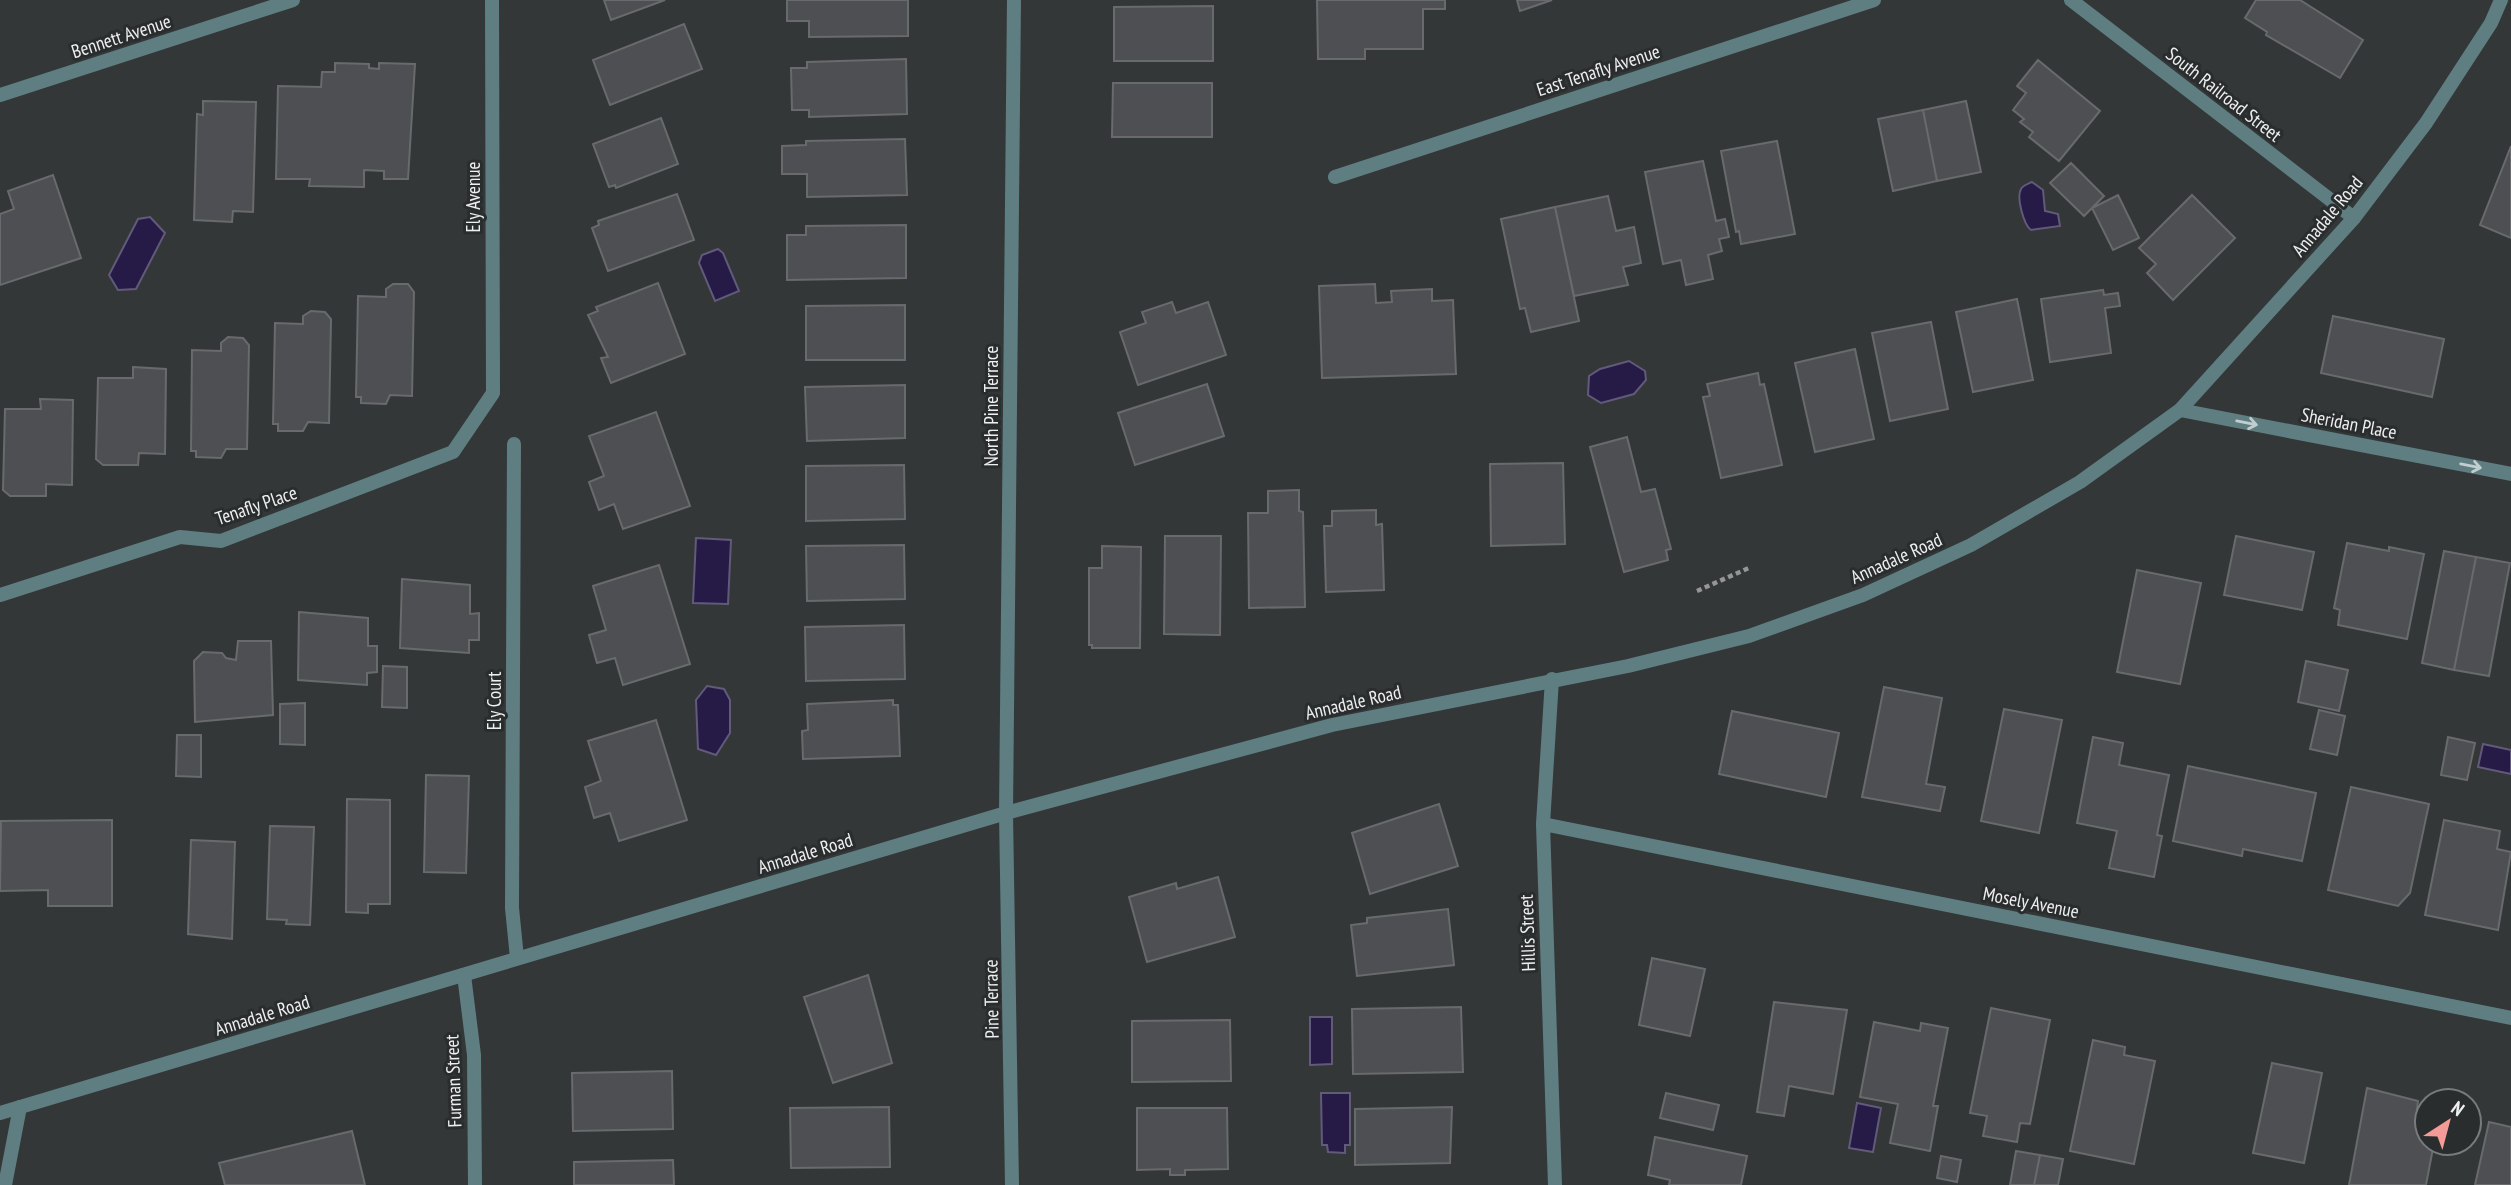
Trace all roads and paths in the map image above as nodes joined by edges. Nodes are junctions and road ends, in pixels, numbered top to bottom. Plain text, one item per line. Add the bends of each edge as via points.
1 (293, 0) edge
2 (492, 0) edge
3 (1014, 0) edge
4 (1874, 0) edge
5 (2071, 0) edge
6 (2501, 0) edge
7 (0, 95) edge
8 (1335, 177) dead end
9 (2354, 218) junction
10 (493, 393) joint
11 (2180, 410) junction
12 (514, 444) dead end
13 (2511, 474) edge
14 (1751, 567) dead end
15 (1697, 591) dead end
16 (0, 595) edge
17 (1552, 679) junction
18 (1006, 813) junction
19 (1543, 824) junction
20 (517, 958) junction
21 (464, 975) junction
22 (2511, 1018) edge
23 (20, 1107) junction
24 (0, 1113) edge
25 (5, 1185) edge
26 (475, 1185) edge
27 (1012, 1185) edge
28 (1555, 1185) edge

1 - 7 street, Bennett Avenue
2 - 10 street, Ely Avenue
3 - 18 street, North Pine Terrace
4 - 8 street, East Tenafly Avenue
5 - 9 street, South Railroad Street
6 - 9 street, Annadale Road via 2426,123
9 - 11 street, Annadale Road
10 - 16 street, Tenafly Place via 453,452 221,541 180,537
11 -> 13 street, Sheridan Place
11 - 17 street, Annadale Road via 2068,489 1971,545 1863,595 1749,636 1628,666
12 - 20 street, Ely Court via 512,908
14 - 15 path
17 - 18 street, Annadale Road via 1332,725
17 - 19 street, Hillis Street
18 - 20 street, Annadale Road
18 - 27 street, Pine Terrace
19 - 22 street, Mosely Avenue
19 - 28 street, Hillis Street
20 - 21 street, Annadale Road
21 - 23 street, Annadale Road
21 - 26 street, Furman Street via 474,1055
23 - 24 street, Annadale Road
23 - 25 street

